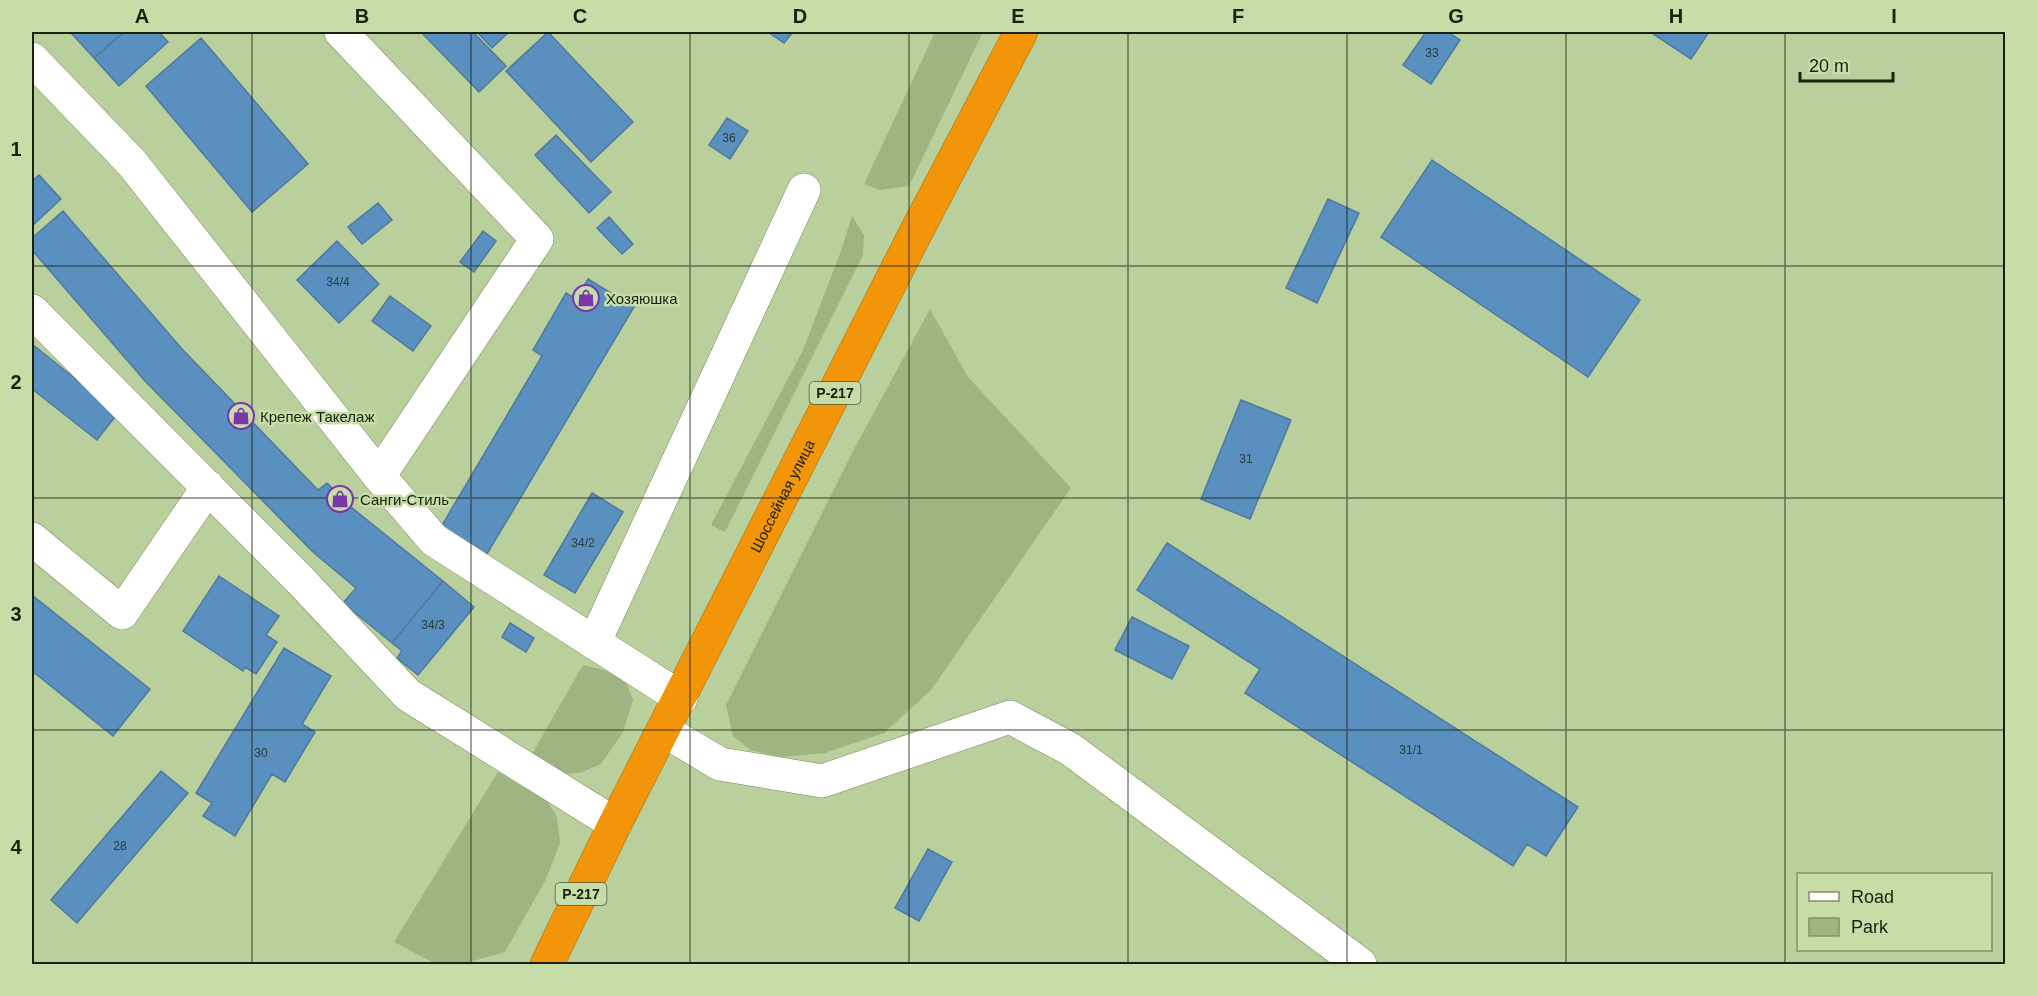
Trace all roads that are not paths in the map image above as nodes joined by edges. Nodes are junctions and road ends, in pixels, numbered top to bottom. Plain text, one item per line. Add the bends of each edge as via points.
1 (341, 32) edge
2 (1021, 32) edge
3 (32, 59) edge
4 (804, 190) dead end
5 (32, 310) edge
6 (379, 476) junction
7 (208, 488) junction
8 (32, 539) edge
9 (594, 643) junction
10 (681, 698) junction
11 (663, 730) junction
12 (615, 824) junction
13 (547, 964) edge
14 (1360, 964) edge

1 - 6 lane via 537,239
2 - 10 highway, Шоссейная улица / Р-217
3 - 6 lane via 132,164
4 - 9 lane
5 - 7 lane
6 - 9 lane via 434,540
7 - 8 lane via 122,613
7 - 12 lane via 408,695
9 - 10 lane
10 - 11 highway, Шоссейная улица / Р-217
11 - 12 highway, Шоссейная улица / Р-217
11 - 14 lane via 720,764 822,781 1010,717 1070,749
12 - 13 highway, Шоссейная улица / Р-217

